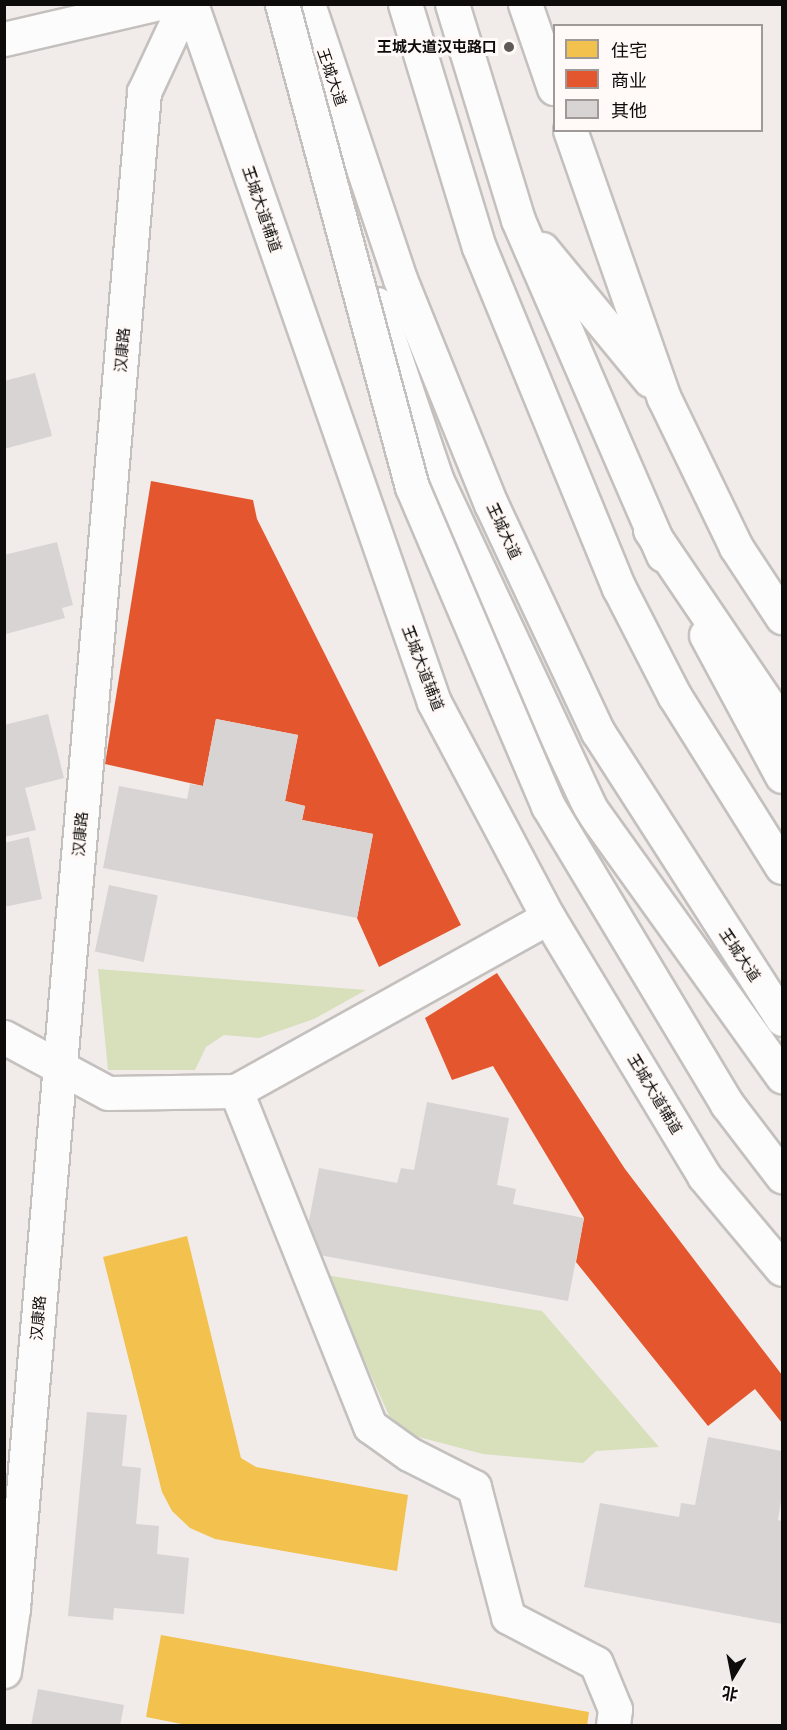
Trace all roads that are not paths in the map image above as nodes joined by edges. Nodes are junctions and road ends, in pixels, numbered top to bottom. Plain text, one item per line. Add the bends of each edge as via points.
1 (154, 4) edge
2 (185, 4) edge
3 (191, 4) edge
4 (274, 4) edge
5 (282, 4) edge
6 (308, 4) edge
7 (405, 4) edge
8 (452, 4) edge
9 (525, 4) edge
10 (4, 39) edge
11 (553, 82) edge
12 (571, 132) edge
13 (518, 220) junction
14 (664, 398) junction
15 (650, 530) junction
16 (783, 616) edge
17 (783, 725) edge
18 (783, 776) edge
19 (783, 867) edge
20 (548, 917) junction
21 (783, 1019) edge
22 (4, 1037) edge
23 (60, 1066) junction
24 (781, 1077) edge
25 (236, 1091) junction
26 (783, 1176) edge
27 (783, 1269) edge
28 (4, 1671) edge
29 (613, 1725) edge

1 - 10 main road
2 - 23 main road, 汉康路 via 144,92
3 - 20 main road, 王城大道辅道 via 434,702
4 - 24 main road via 437,481 590,808
5 - 26 main road, bridge via 412,487 539,784 727,1104
6 - 21 main road, 王城大道 via 400,279 490,504 598,732
7 - 19 main road via 479,247 619,588 674,695
8 - 13 main road
9 - 11 main road
12 - 14 main road
13 - 14 main road
13 - 15 main road
14 - 16 main road via 736,547
15 - 17 main road
15 - 18 main road
20 - 25 main road
20 - 27 main road, 王城大道辅道 via 704,1176
22 - 23 main road
23 - 25 main road via 108,1093
23 - 28 main road, 汉康路
25 - 29 main road via 369,1426 408,1454 474,1486 508,1617 596,1663 615,1709

